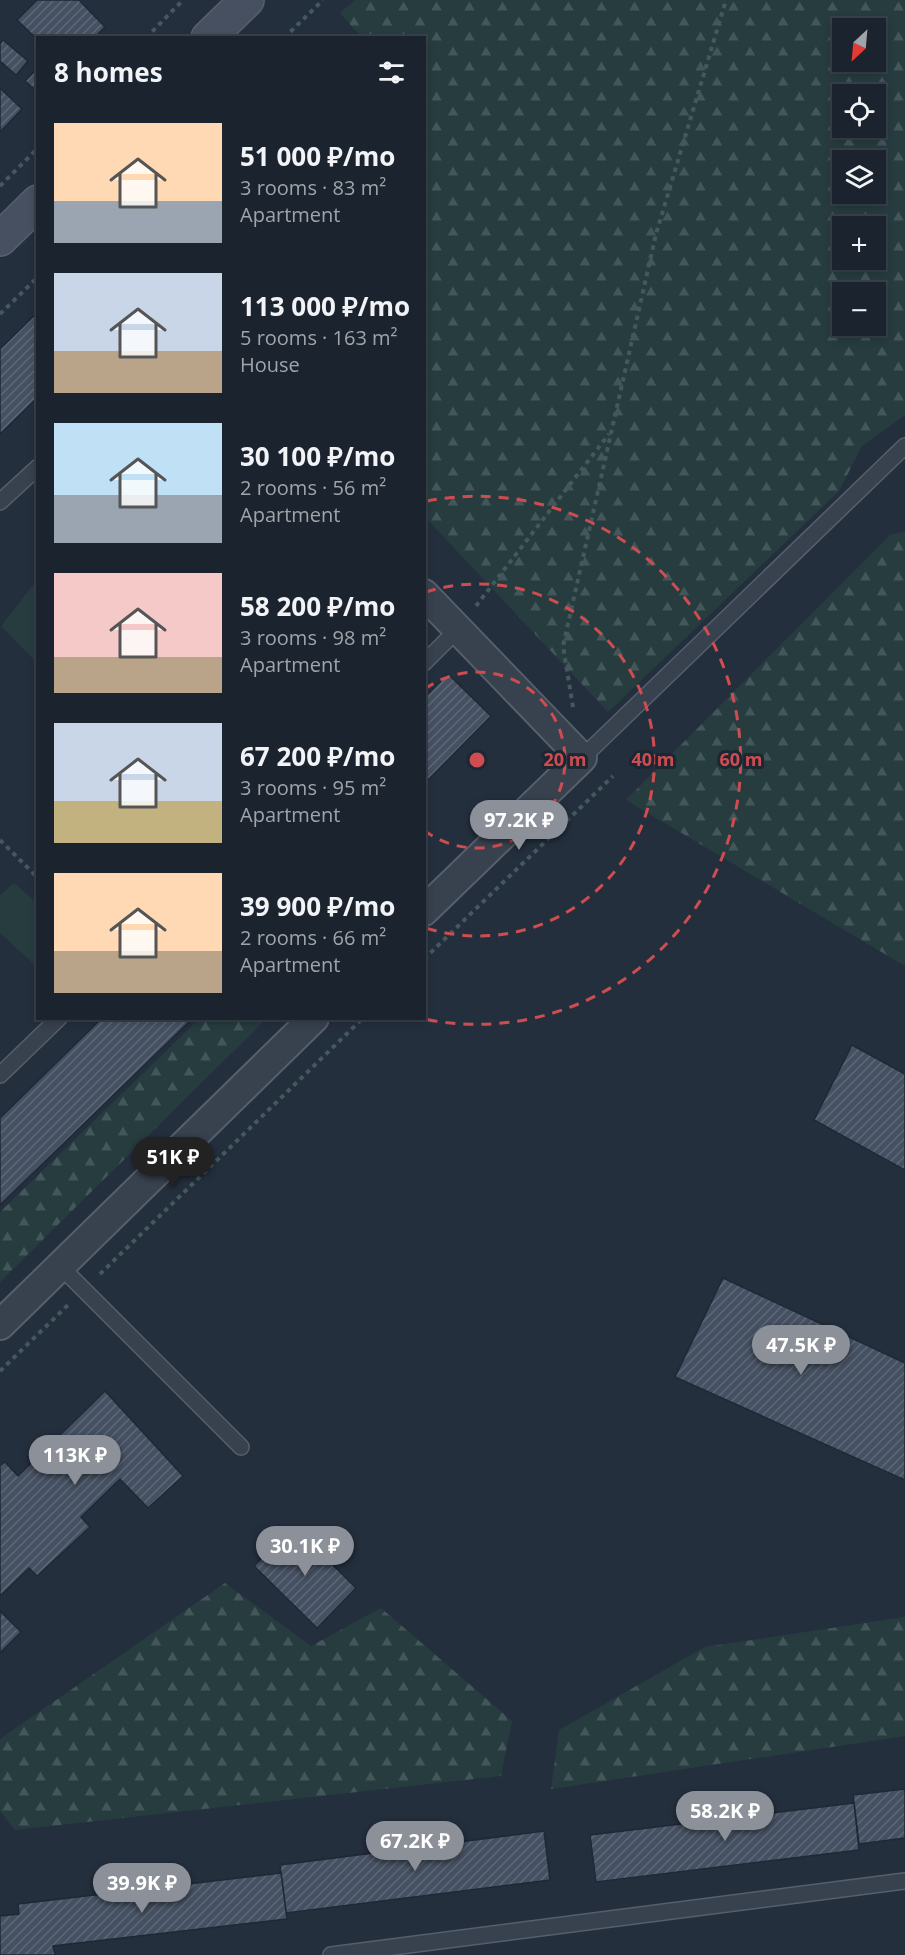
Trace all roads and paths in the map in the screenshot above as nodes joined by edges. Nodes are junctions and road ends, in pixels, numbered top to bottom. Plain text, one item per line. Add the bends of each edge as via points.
1 (183, 0) edge
2 (247, 0) edge
3 (323, 0) edge
4 (726, 0) edge
5 (148, 36) edge
6 (210, 36) edge
7 (286, 36) edge
8 (36, 150) edge
9 (0, 186) edge
10 (36, 204) edge
11 (0, 239) edge
12 (36, 279) edge
13 (0, 314) edge
14 (611, 431) junction
15 (905, 446) edge
16 (36, 468) edge
17 (0, 502) edge
18 (426, 596) edge
19 (458, 629) junction
20 (426, 661) edge
21 (582, 758) junction
22 (614, 776) dead end
23 (0, 840) edge
24 (36, 876) edge
25 (426, 909) edge
26 (426, 957) edge
27 (57, 1020) edge
28 (312, 1020) edge
29 (361, 1020) edge
30 (0, 1075) edge
31 (60, 1266) junction
32 (83, 1290) junction
33 (0, 1325) edge
34 (0, 1371) edge
35 (241, 1447) dead end
36 (905, 1881) edge
37 (331, 1955) edge

1 - 5 path
2 - 6 main road
3 - 7 path
4 - 14 path via 656,234
8 - 9 path
10 - 11 main road
12 - 13 path
14 - 19 path
14 - 21 path via 563,646
15 - 21 lane
16 - 17 lane
18 - 19 street
19 - 20 lane
19 - 21 street
21 - 25 street
22 - 26 path
23 - 24 path
27 - 30 lane
28 - 31 street
29 - 32 path
31 - 32 lane
31 - 33 street
32 - 34 path
32 - 35 lane
36 - 37 lane

